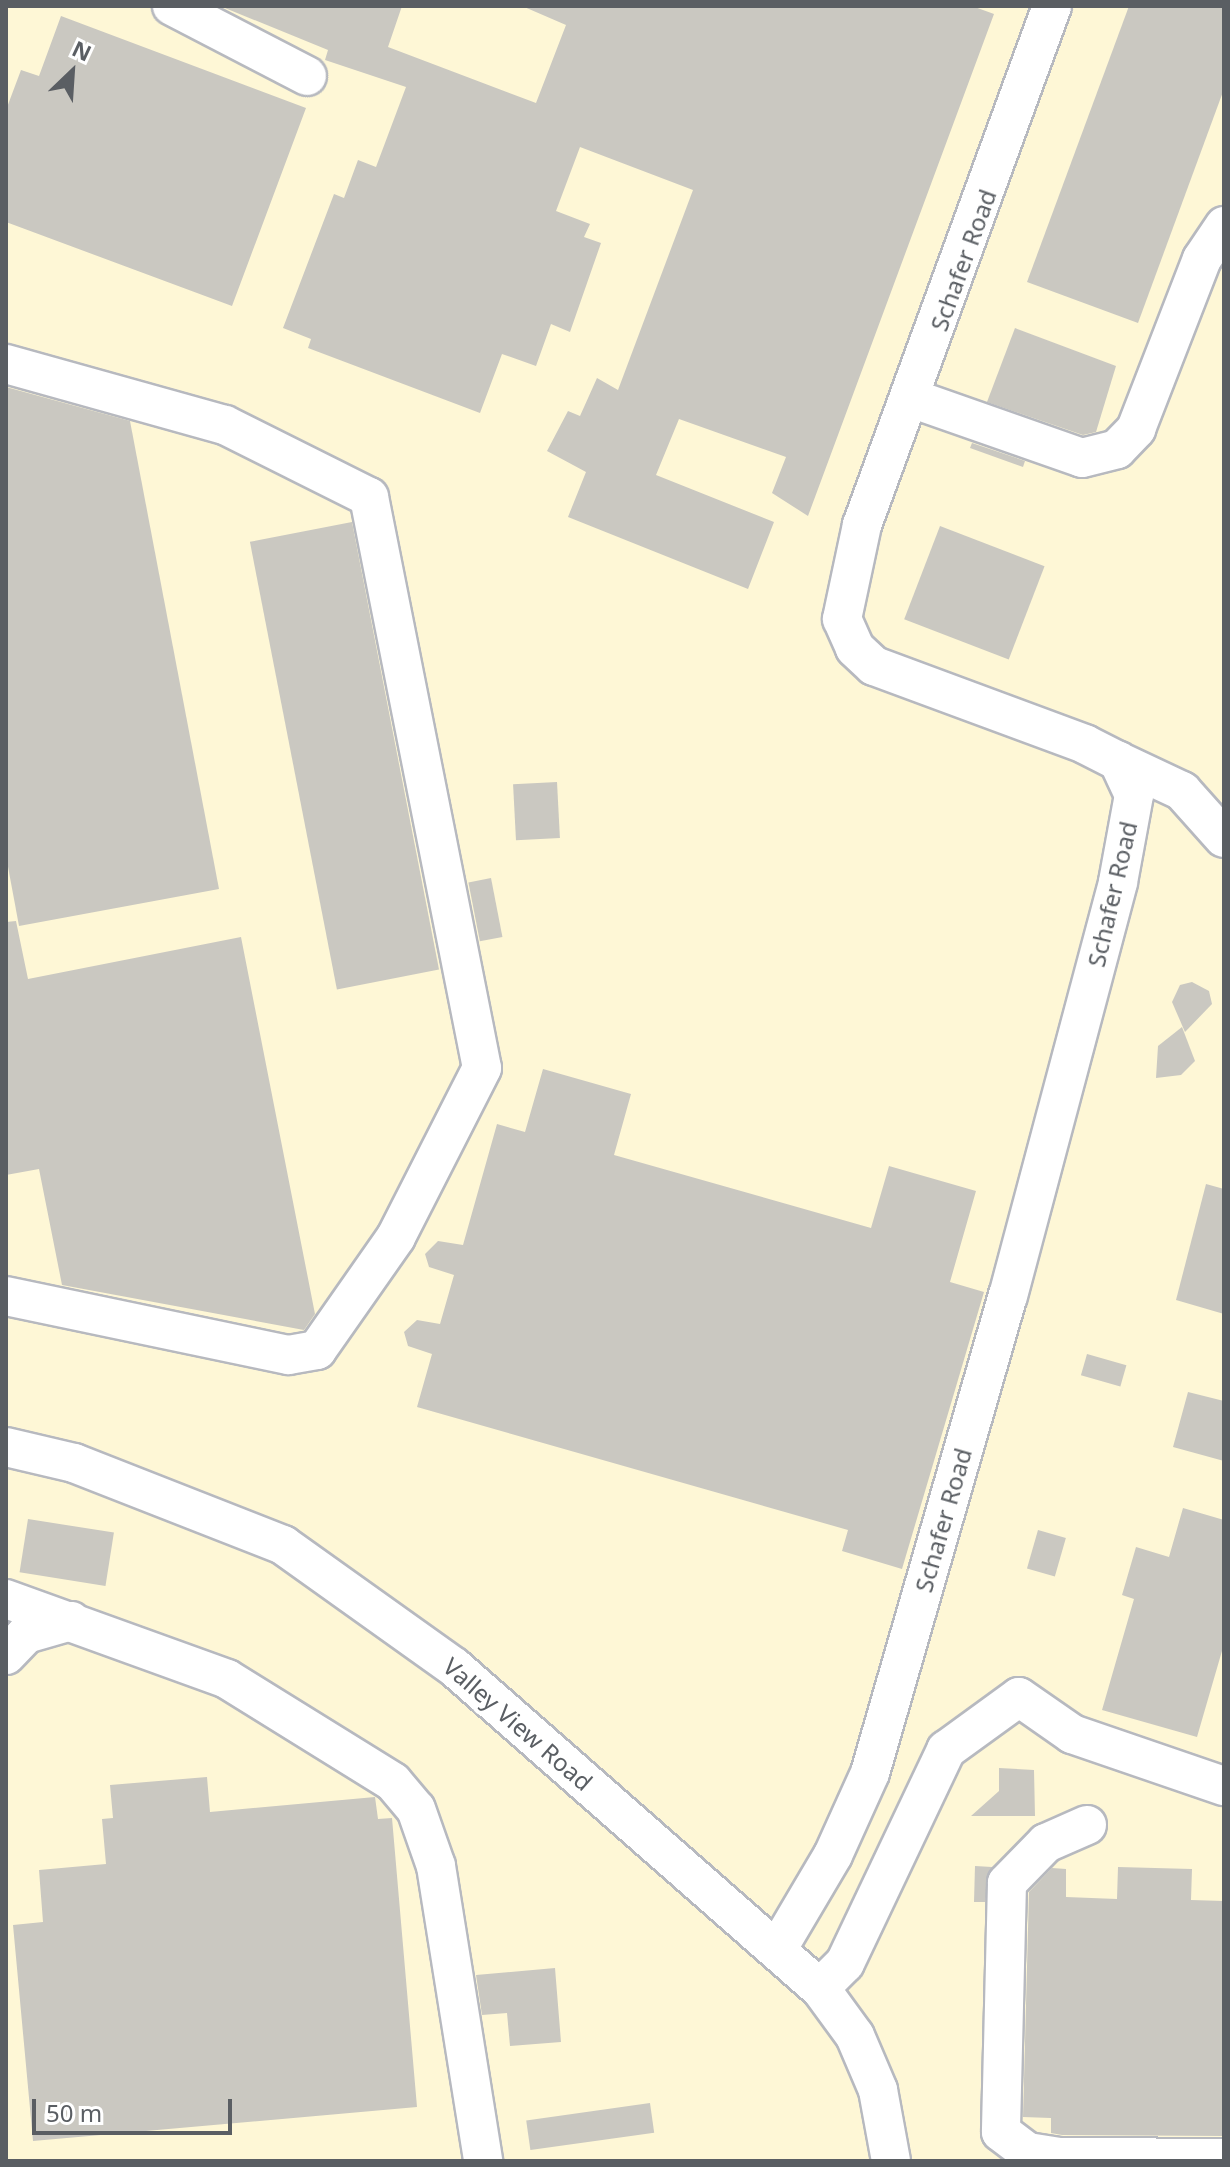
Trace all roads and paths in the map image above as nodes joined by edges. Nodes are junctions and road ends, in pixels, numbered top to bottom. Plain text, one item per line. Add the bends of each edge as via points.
1 (172, 6) edge
2 (1052, 6) edge
3 (307, 76) dead end
4 (1224, 226) edge
5 (6, 364) edge
6 (911, 398) junction
7 (1118, 761) junction
8 (1224, 838) edge
9 (6, 1296) edge
10 (6, 1447) edge
11 (6, 1599) edge
12 (71, 1621) junction
13 (6, 1655) edge
14 (1224, 1786) edge
15 (1087, 1825) dead end
16 (778, 1948) junction
17 (820, 1988) junction
18 (1224, 2158) edge
19 (483, 2161) edge
20 (891, 2161) edge

1 - 3 street
2 - 6 street, Schafer Road
4 - 6 street via 1202,259 1136,429 1117,449 1082,458
5 - 9 street via 225,425 369,497 482,1068 396,1237 317,1350 288,1355
6 - 7 street, Schafer Road via 846,576 842,619 855,648 874,666
7 - 8 street via 1182,791
7 - 16 street, Schafer Road via 1134,795 1118,882 994,1343 870,1773 833,1855
10 - 16 street, Valley View Road via 198,1508 336,1577 454,1667
11 - 12 street
12 - 13 street via 26,1634
12 - 19 street via 227,1679 354,1754 416,1809 436,1866
14 - 17 street via 1072,1734 1019,1697 946,1750 845,1963
15 - 18 street via 1046,1843 1007,1883 1001,2132 1028,2152 1060,2157
16 - 17 street, Valley View Road
17 - 20 street, Valley View Road via 855,2036 878,2090

